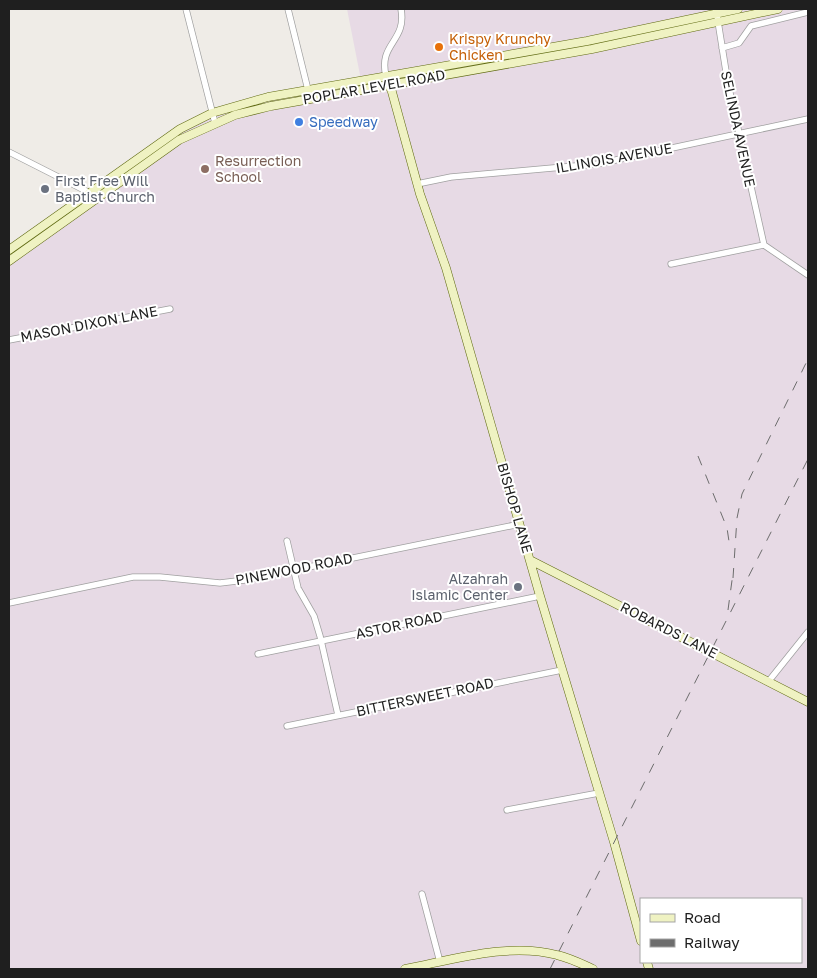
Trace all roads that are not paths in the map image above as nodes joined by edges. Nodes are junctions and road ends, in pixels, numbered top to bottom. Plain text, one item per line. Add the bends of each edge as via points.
1 (186, 9) edge
2 (288, 9) edge
3 (400, 9) edge
4 (738, 9) edge
5 (778, 9) edge
6 (716, 11) edge
7 (808, 12) edge
8 (717, 22) junction
9 (722, 48) junction
10 (386, 76) junction
11 (389, 85) junction
12 (308, 90) junction
13 (310, 98) junction
14 (212, 113) junction
15 (808, 119) edge
16 (215, 123) junction
17 (738, 133) junction
18 (9, 152) edge
19 (417, 184) junction
20 (88, 192) junction
21 (94, 199) junction
22 (764, 245) junction
23 (9, 250) edge
24 (9, 261) edge
25 (672, 264) dead end
26 (808, 275) edge
27 (170, 309) dead end
28 (9, 340) edge
29 (520, 524) junction
30 (287, 541) dead end
31 (530, 560) junction
32 (295, 570) junction
33 (540, 596) junction
34 (9, 604) edge
35 (808, 632) edge
36 (321, 641) junction
37 (258, 654) dead end
38 (562, 670) junction
39 (768, 682) junction
40 (808, 702) edge
41 (338, 715) junction
42 (287, 726) dead end
43 (599, 793) junction
44 (507, 810) dead end
45 (422, 894) dead end
46 (640, 937) edge
47 (440, 962) junction
48 (405, 969) edge
49 (593, 969) edge

1 - 14 street
2 - 12 street
3 - 10 street via 401,30 384,58
4 - 6 main road, POPLAR LEVEL ROAD
5 - 8 main road, POPLAR LEVEL ROAD
6 - 8 street, SELINDA AVENUE
6 - 10 main road, POPLAR LEVEL ROAD via 591,40
7 - 9 street via 756,23 739,43
8 - 9 street, SELINDA AVENUE
8 - 11 main road, POPLAR LEVEL ROAD via 592,49
9 - 17 street, SELINDA AVENUE
10 - 11 main road, BISHOP LANE
10 - 12 main road, POPLAR LEVEL ROAD
11 - 13 main road, POPLAR LEVEL ROAD
11 - 19 main road, BISHOP LANE
12 - 13 street
12 - 14 main road, POPLAR LEVEL ROAD via 255,100
13 - 16 main road, POPLAR LEVEL ROAD via 254,109
14 - 16 street
14 - 20 main road, POPLAR LEVEL ROAD via 159,142
15 - 17 street, ILLINOIS AVENUE
16 - 21 main road, POPLAR LEVEL ROAD via 179,140
17 - 19 street, ILLINOIS AVENUE via 597,164
17 - 22 street, SELINDA AVENUE
18 - 20 street
19 - 29 main road, BISHOP LANE via 446,268
20 - 21 street
20 - 23 main road, POPLAR LEVEL ROAD
21 - 24 main road, POPLAR LEVEL ROAD
22 - 25 street
22 - 26 street
27 - 28 street, MASON DIXON LANE
29 - 31 main road, BISHOP LANE
29 - 32 street, PINEWOOD ROAD
30 - 32 street
31 - 33 main road, BISHOP LANE
31 - 39 main road, ROBARDS LANE
32 - 34 street, PINEWOOD ROAD via 220,583 133,577
32 - 36 street via 298,588 314,616
33 - 36 street, ASTOR ROAD
33 - 38 main road, BISHOP LANE
35 - 39 street
36 - 37 street, ASTOR ROAD
36 - 41 street
38 - 41 street, BITTERSWEET ROAD
38 - 43 main road, BISHOP LANE
39 - 40 main road, ROBARDS LANE
41 - 42 street, BITTERSWEET ROAD
43 - 44 street
43 - 46 main road, BISHOP LANE
45 - 47 street
47 - 48 main road
47 - 49 main road via 500,952 530,952 557,955

